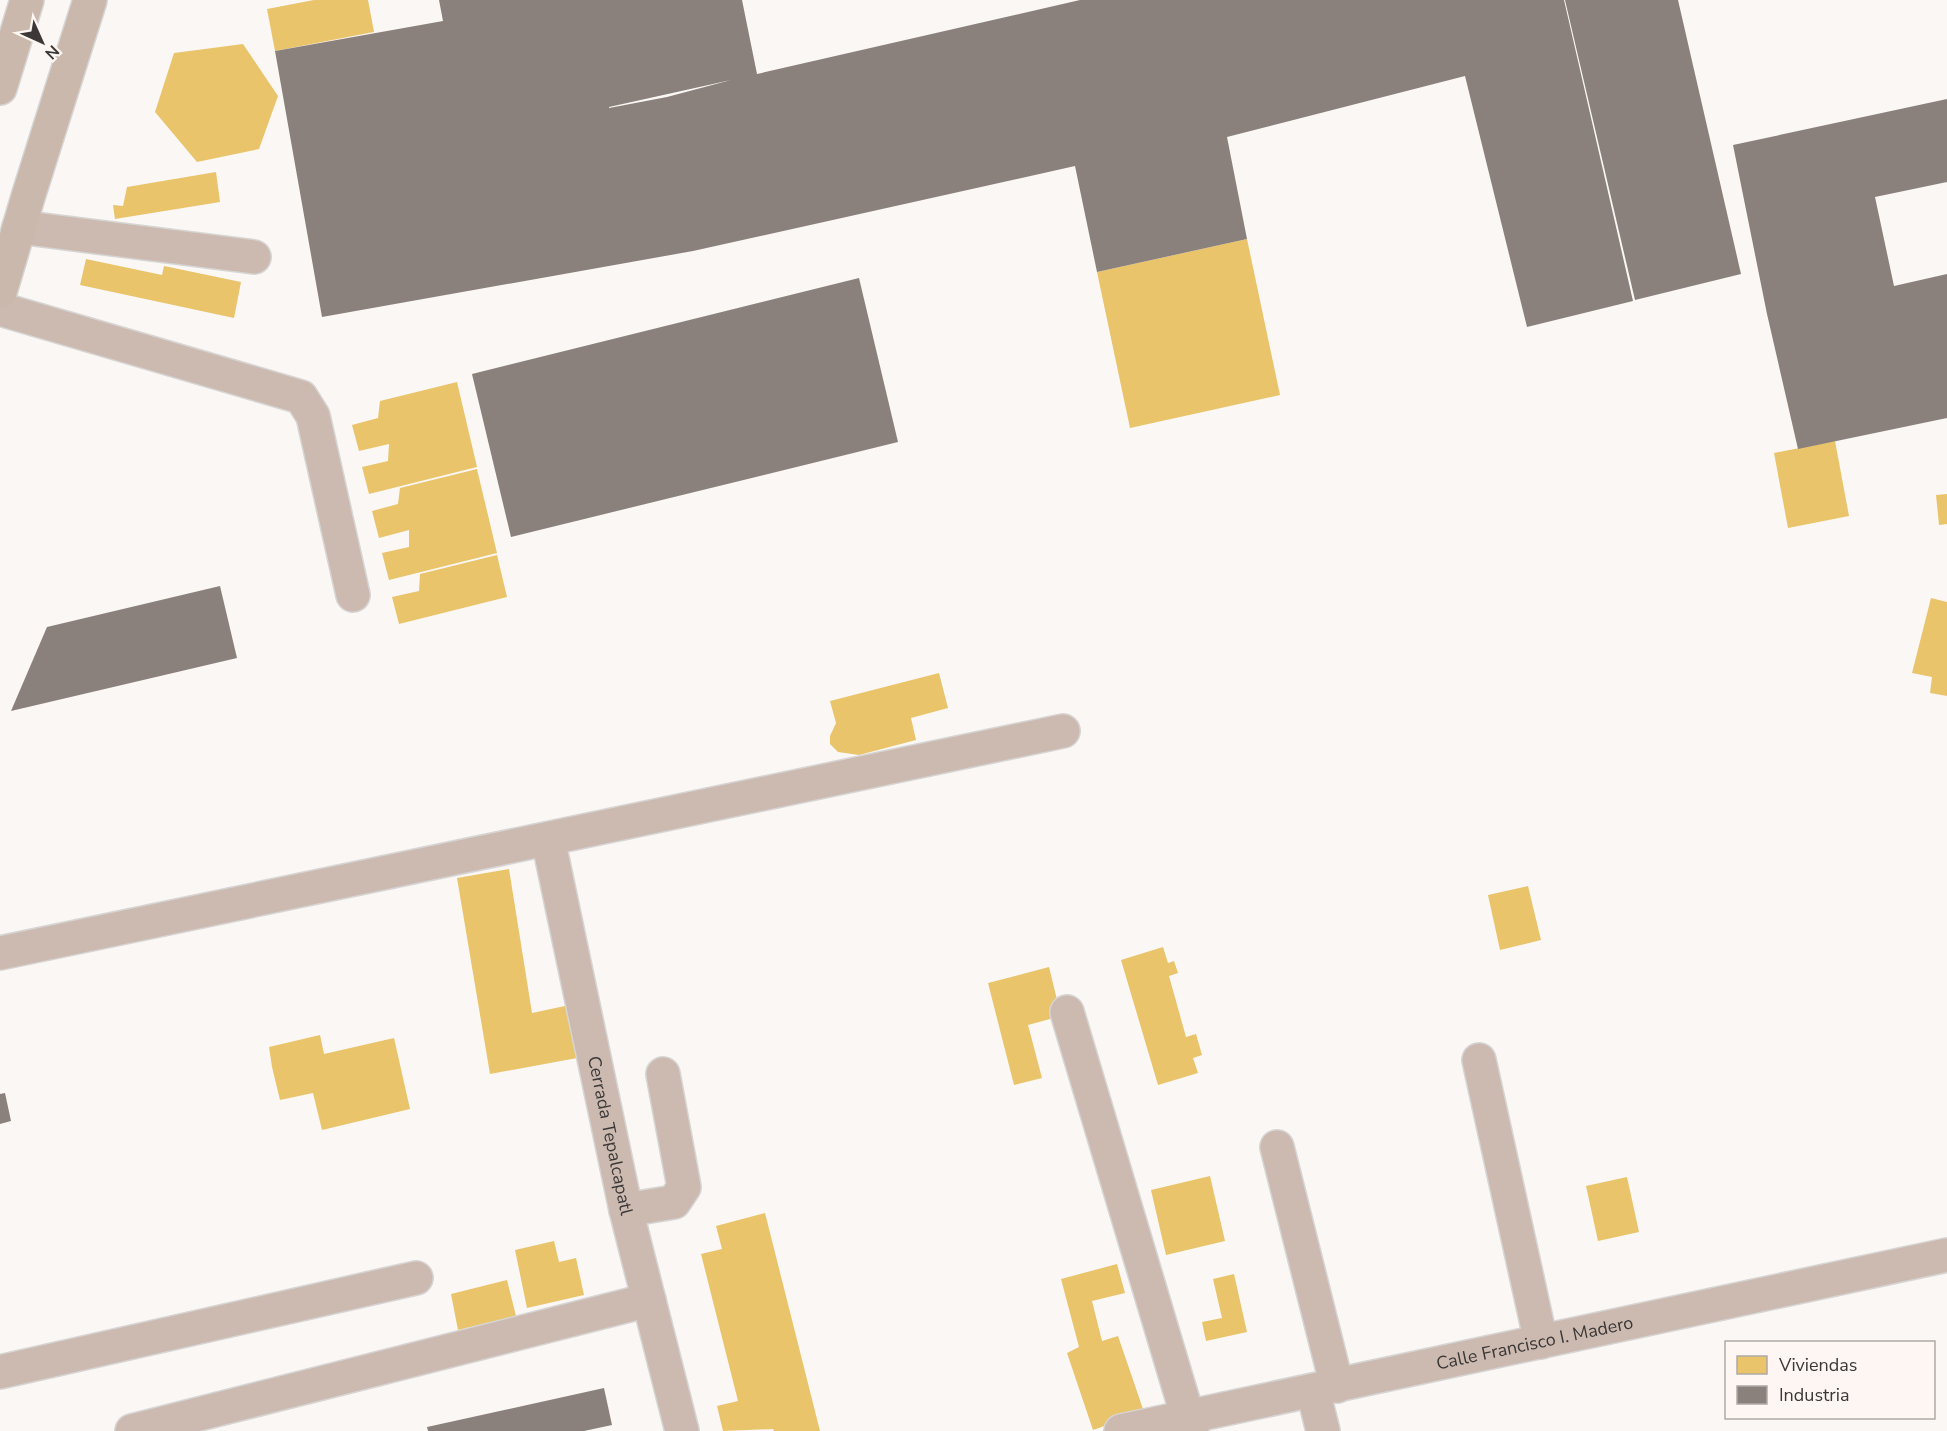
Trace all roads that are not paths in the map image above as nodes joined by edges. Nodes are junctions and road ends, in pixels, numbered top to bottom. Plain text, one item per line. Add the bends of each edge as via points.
1 (27, 0) edge
2 (90, 0) edge
3 (7, 46) edge
4 (0, 88) edge
5 (19, 227) junction
6 (254, 256) dead end
7 (0, 292) edge
8 (0, 309) edge
9 (352, 595) dead end
10 (1063, 730) dead end
11 (548, 839) junction
12 (0, 953) edge
13 (1067, 1012) dead end
14 (1479, 1060) dead end
15 (663, 1074) dead end
16 (1277, 1147) dead end
17 (626, 1210) junction
18 (1947, 1255) edge
19 (416, 1278) dead end
20 (649, 1300) junction
21 (1541, 1342) junction
22 (0, 1372) edge
23 (1325, 1388) junction
24 (1190, 1424) edge
25 (132, 1431) edge
26 (682, 1431) edge
27 (1121, 1431) edge
28 (1323, 1431) edge

1 - 3 main road
2 - 5 main road
3 - 4 main road
5 - 6 street
5 - 7 main road
8 - 9 street via 301,397 314,416
10 - 11 street
11 - 12 street
11 - 17 street, Cerrada Tepalcapatl
13 - 24 street
14 - 21 street
15 - 17 street via 684,1187 674,1202
16 - 23 street
17 - 20 street, Cerrada Tepalcapatl
18 - 21 street, Calle Francisco I. Madero
19 - 22 street
20 - 25 street
20 - 26 street, Cerrada Tepalcapatl
21 - 23 street, Calle Francisco I. Madero
23 - 24 street, Calle Francisco I. Madero
23 - 28 street
24 - 27 street, Calle Francisco I. Madero

